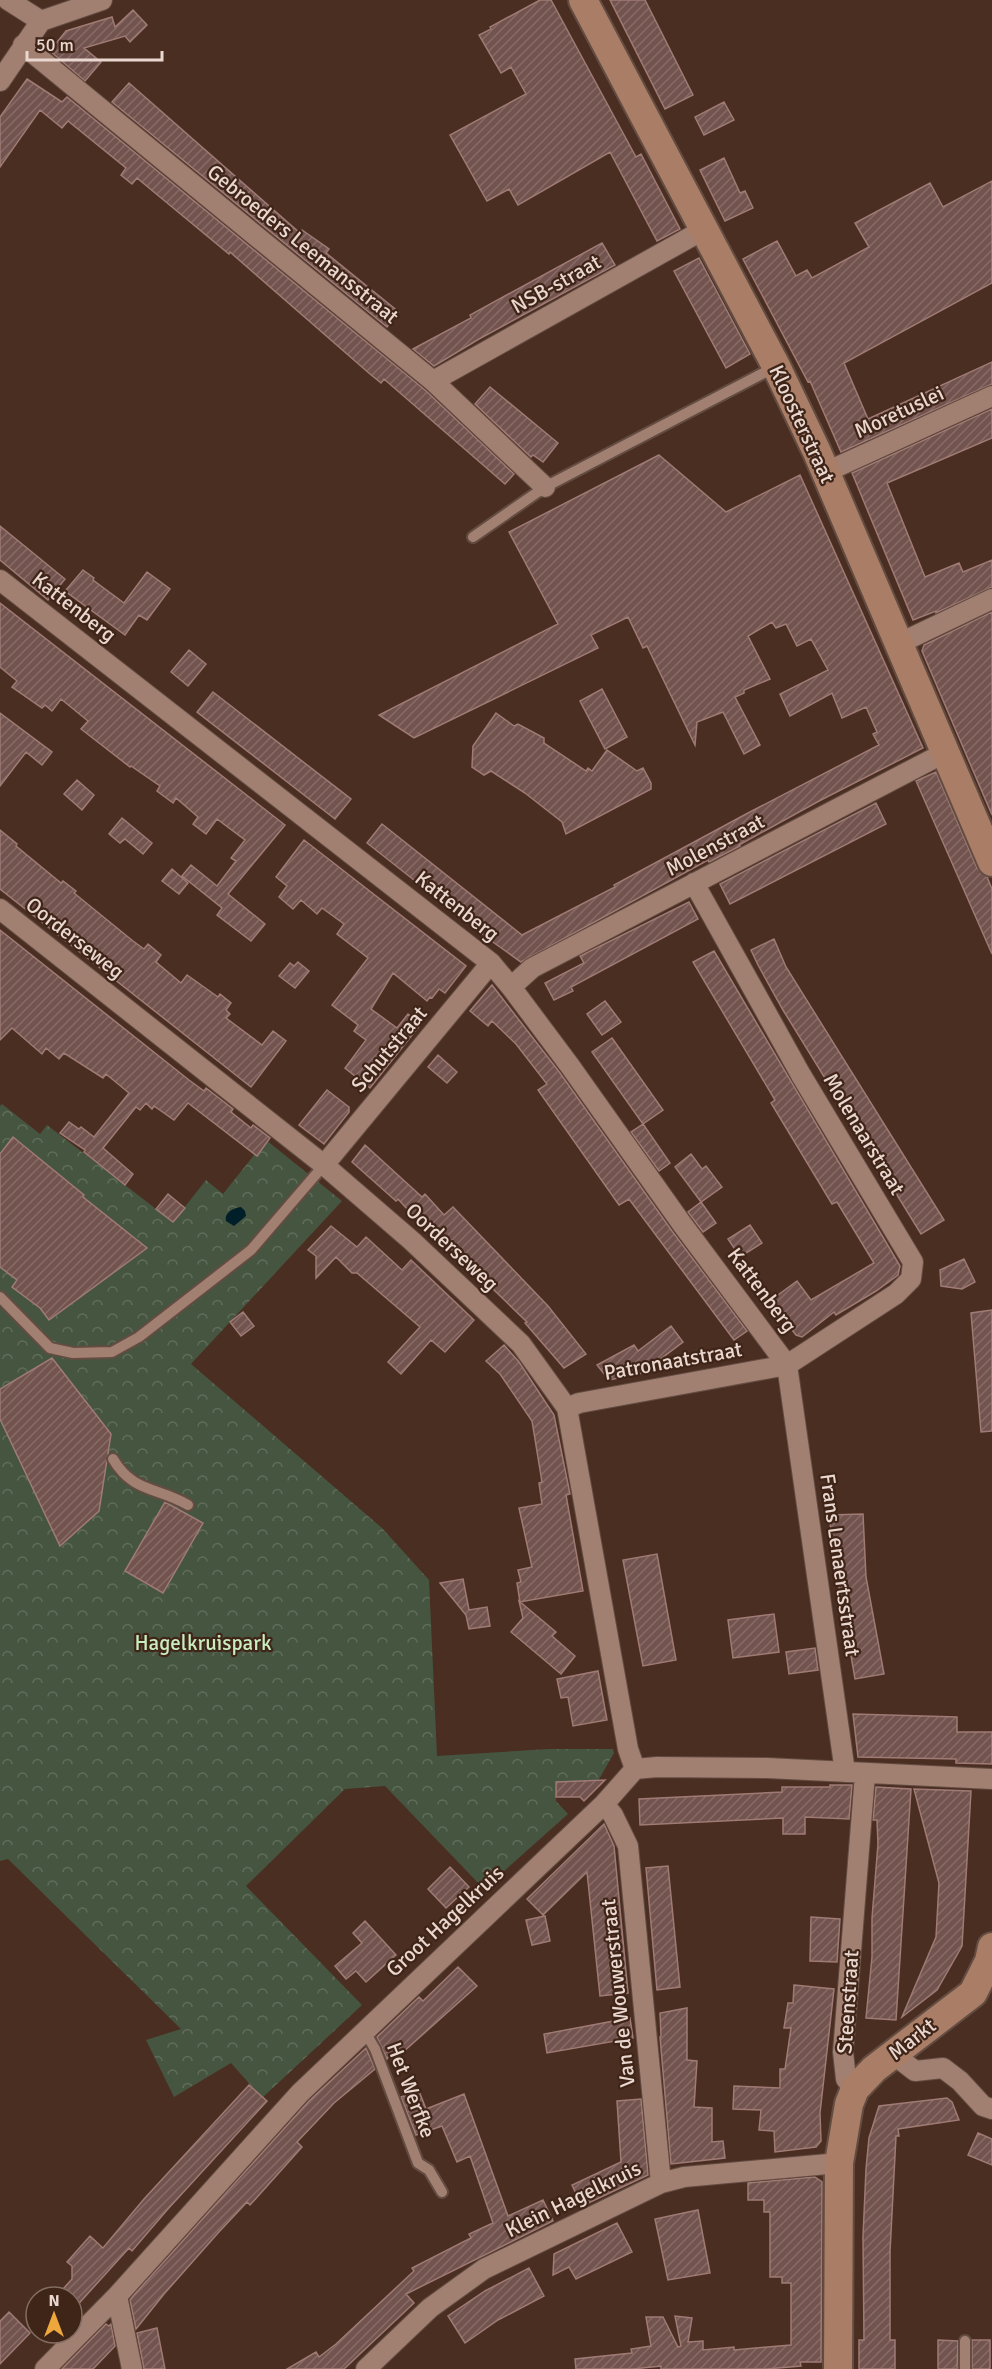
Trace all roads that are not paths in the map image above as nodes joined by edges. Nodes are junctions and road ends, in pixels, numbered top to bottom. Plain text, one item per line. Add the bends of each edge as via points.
1 (8, 0) edge
2 (102, 0) edge
3 (584, 0) edge
4 (70, 5) edge
5 (41, 21) junction
6 (23, 45) junction
7 (0, 81) edge
8 (703, 230) junction
9 (776, 366) junction
10 (433, 381) junction
11 (992, 396) edge
12 (826, 472) junction
13 (545, 487) junction
14 (473, 537) dead end
15 (0, 580) edge
16 (992, 599) edge
17 (898, 644) junction
18 (946, 752) junction
19 (984, 821) edge
20 (992, 862) edge
21 (694, 883) junction
22 (0, 909) edge
23 (490, 963) junction
24 (511, 987) junction
25 (324, 1165) junction
26 (0, 1297) edge
27 (787, 1365) junction
28 (567, 1408) junction
29 (113, 1460) dead end
30 (188, 1505) dead end
31 (635, 1769) junction
32 (855, 1773) junction
33 (992, 1779) edge
34 (604, 1804) junction
35 (992, 1947) edge
36 (982, 1992) edge
37 (364, 2030) junction
38 (893, 2054) junction
39 (855, 2089) junction
40 (992, 2109) edge
41 (839, 2163) junction
42 (661, 2183) junction
43 (442, 2193) dead end
44 (117, 2296) junction
45 (965, 2341) dead end
46 (45, 2369) edge
47 (132, 2369) edge
48 (366, 2369) edge
49 (838, 2369) edge
50 (965, 2369) edge

1 - 5 street
2 - 4 street
3 - 8 main road, Kloosterstraat
4 - 5 street
5 - 6 street
6 - 7 street
6 - 10 street, Gebroeders Leemansstraat
8 - 9 main road, Kloosterstraat
8 - 10 street, NSB-straat
9 - 12 main road, Kloosterstraat
9 - 13 lane
10 - 13 street, Gebroeders Leemansstraat
11 - 12 street, Moretuslei
12 - 17 main road, Kloosterstraat
13 - 14 lane
15 - 23 street, Kattenberg
16 - 17 street
17 - 18 main road, Kloosterstraat
18 - 19 main road, Kloosterstraat
18 - 21 street, Molenstraat
19 - 20 main road, Kloosterstraat
21 - 24 street, Molenstraat via 532,968
21 - 27 street, Molenaarstraat via 801,1075 913,1262 911,1279 896,1294
22 - 25 street, Oorderseweg
23 - 24 street, Kattenberg
23 - 25 street, Schutstraat
24 - 27 street, Kattenberg
25 - 26 lane via 251,1250 139,1337 112,1352 73,1353 50,1348
25 - 28 street, Oorderseweg via 412,1241 520,1344
27 - 28 street, Patronaatstraat
27 - 32 street, Frans Lenaertsstraat
28 - 31 street, Oorderseweg via 628,1749
29 - 30 lane via 134,1483
31 - 32 street via 767,1768
31 - 34 street, Groot Hagelkruis
32 - 33 street
32 - 39 street, Steenstraat via 843,2052 846,2079
34 - 37 street, Groot Hagelkruis
34 - 42 street, Van de Wouwerstraat via 628,1846
35 - 36 main road, Markt
36 - 38 main road, Markt
37 - 43 lane, Het Werfke via 375,2049 418,2163 429,2170
37 - 44 street, Groot Hagelkruis via 300,2093
38 - 39 main road, Markt
38 - 40 street via 915,2071 943,2068 982,2106
39 - 41 main road
41 - 42 street, Klein Hagelkruis via 684,2177
41 - 49 main road
42 - 48 street, Klein Hagelkruis via 484,2269 430,2308
44 - 46 street, Groot Hagelkruis
44 - 47 street
45 - 50 lane

